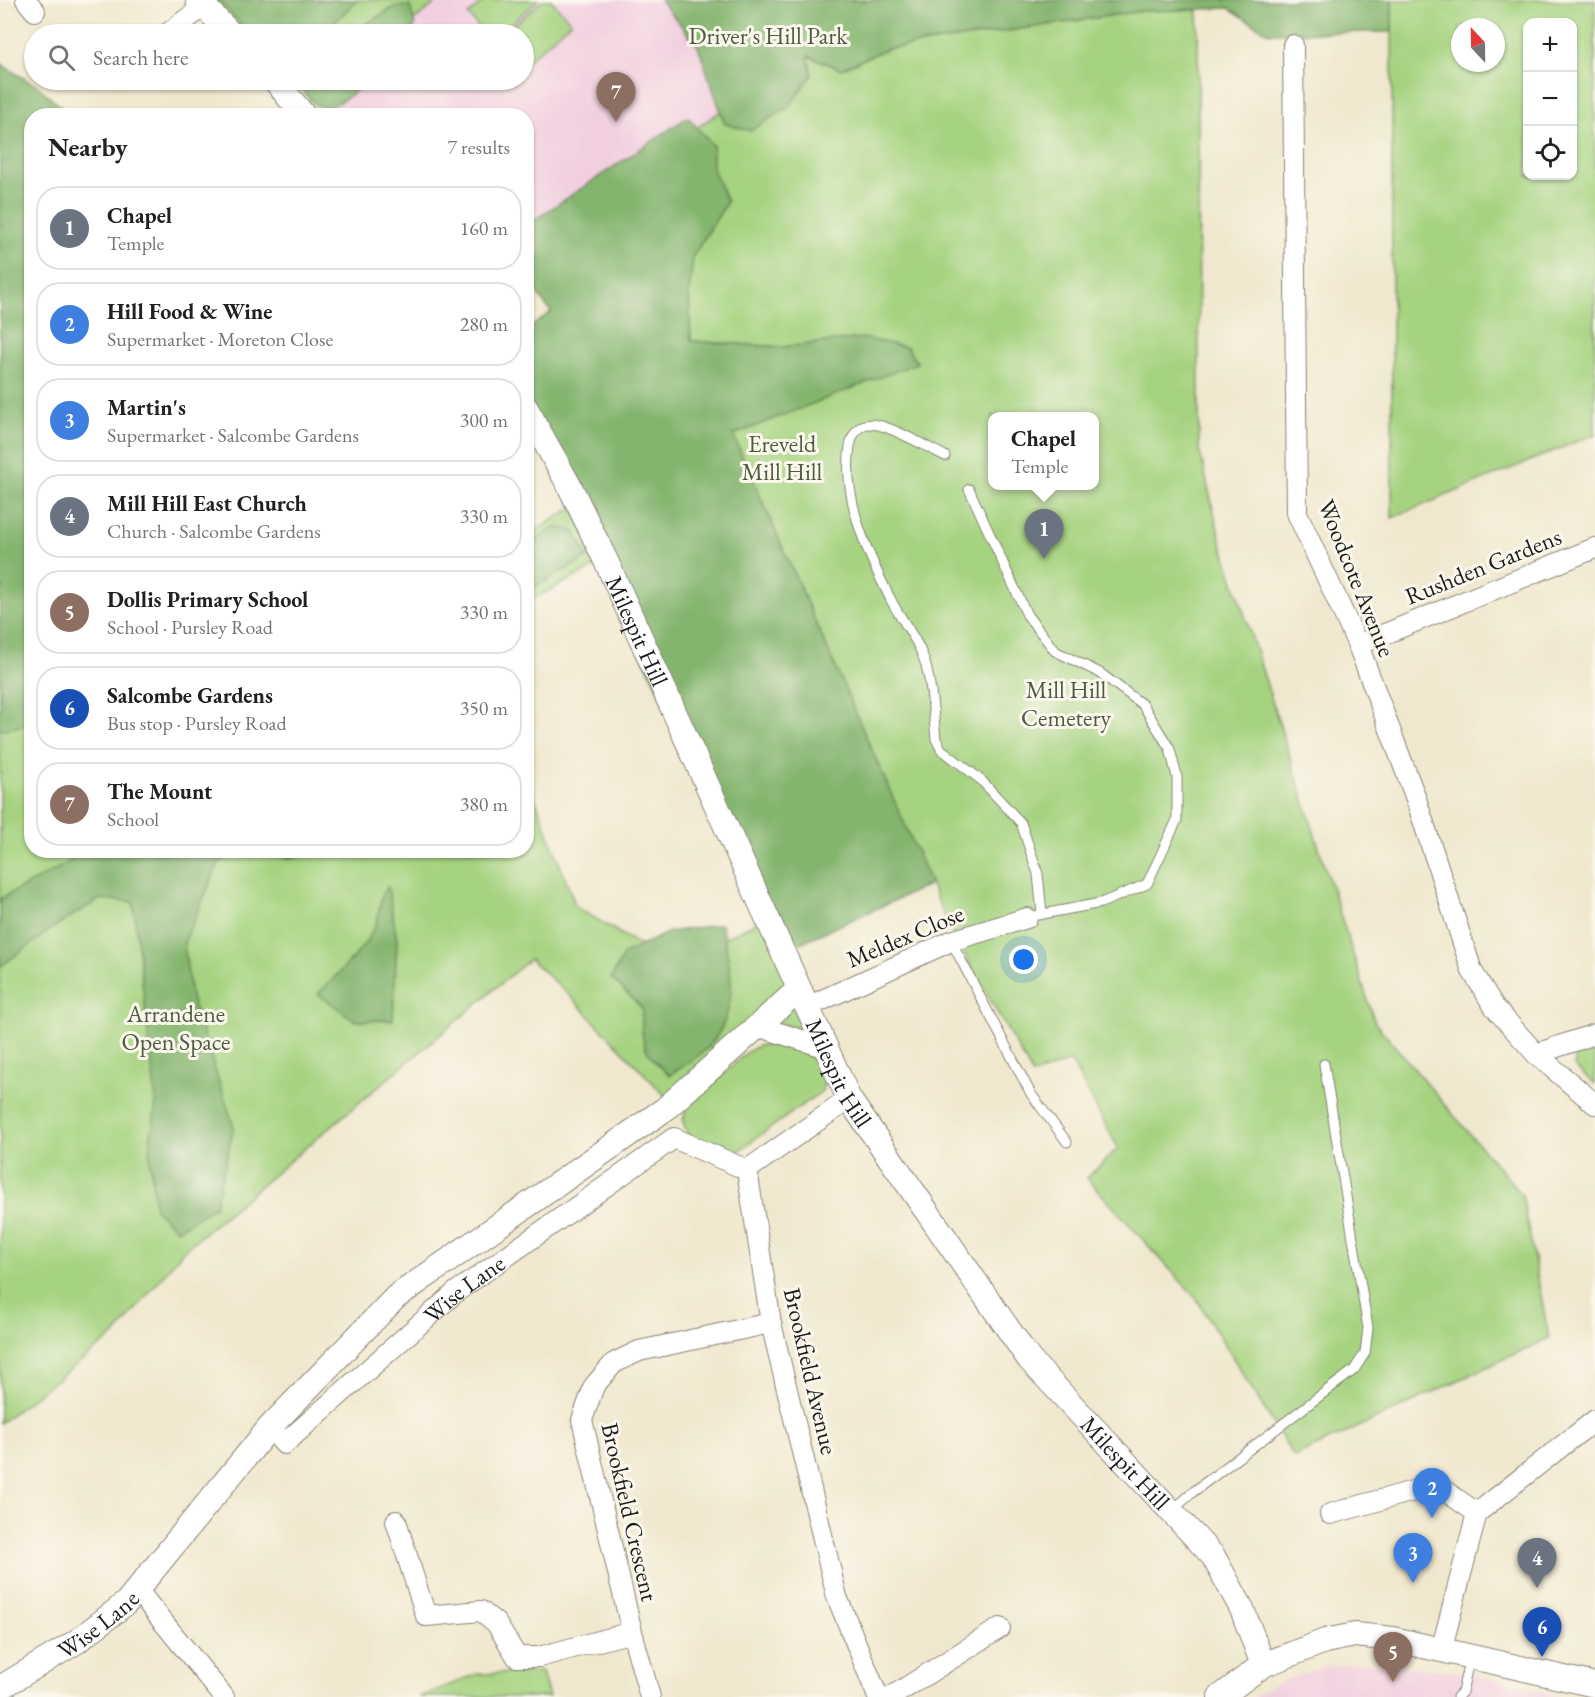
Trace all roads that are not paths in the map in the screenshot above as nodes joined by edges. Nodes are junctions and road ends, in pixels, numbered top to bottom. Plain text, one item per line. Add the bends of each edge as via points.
1 (201, 3) edge
2 (179, 24) edge
3 (221, 24) edge
4 (1293, 45) dead end
5 (283, 90) edge
6 (298, 108) edge
7 (534, 422) edge
8 (945, 456) dead end
9 (969, 489) dead end
10 (1595, 548) edge
11 (1358, 645) junction
12 (1035, 916) junction
13 (951, 940) junction
14 (801, 999) junction
15 (760, 1027) junction
16 (1595, 1034) edge
17 (824, 1047) junction
18 (1536, 1054) junction
19 (1324, 1064) dead end
20 (849, 1100) junction
21 (1595, 1104) edge
22 (665, 1109) junction
23 (674, 1138) junction
24 (1067, 1142) dead end
25 (747, 1170) junction
26 (771, 1323) junction
27 (1595, 1420) edge
28 (270, 1427) junction
29 (1172, 1512) junction
30 (1477, 1513) junction
31 (1330, 1514) dead end
32 (396, 1521) dead end
33 (138, 1591) junction
34 (1000, 1628) dead end
35 (632, 1632) junction
36 (1441, 1651) junction
37 (1470, 1657) junction
38 (1263, 1665) junction
39 (1595, 1685) edge
40 (0, 1688) edge
41 (224, 1697) edge
42 (650, 1697) edge
43 (878, 1697) edge
44 (891, 1697) edge
45 (1220, 1697) edge
46 (1457, 1697) edge

1 - 2 street
1 - 3 street
4 - 11 street, Woodcote Avenue via 1297,513
5 - 6 street
7 - 14 street, Milespit Hill via 607,563
8 - 12 lane via 881,427 869,424 858,428 849,456 850,497 889,597 922,655 936,739 1021,823 1038,874
9 - 12 lane via 1027,615 1055,651 1100,673 1143,705 1170,749 1177,777 1177,820 1147,884 1101,903
10 - 11 street, Rushden Gardens
11 - 18 street, Woodcote Avenue via 1415,796 1472,971 1495,1008
12 - 13 street, Meldex Close
13 - 14 street, Meldex Close
13 - 24 lane via 1030,1094
14 - 15 street, Wise Lane
14 - 17 street, Milespit Hill
15 - 17 street
15 - 22 street, Wise Lane
16 - 18 street
17 - 20 street, Milespit Hill
18 - 21 street, Woodcote Avenue
19 - 29 lane via 1368,1328 1365,1353 1354,1370 1192,1492
20 - 25 street
20 - 29 street, Milespit Hill via 1029,1359
22 - 23 street
22 - 28 street, Wise Lane via 396,1298
23 - 25 street
23 - 28 street, Wise Lane via 456,1292 284,1444
25 - 26 street, Brookfield Avenue
26 - 35 street, Brookfield Crescent via 639,1351 614,1364 594,1386 582,1420
26 - 43 street, Brookfield Avenue via 837,1597
27 - 30 street
28 - 33 street, Wise Lane
29 - 38 street, Milespit Hill via 1213,1556 1242,1609
30 - 31 street via 1445,1491 1424,1488
30 - 36 street
32 - 35 street via 426,1616 481,1611 496,1623 517,1657 539,1658
33 - 40 street, Wise Lane via 76,1642
33 - 41 street
34 - 44 street
35 - 42 street, Brookfield Crescent
36 - 37 street
36 - 38 street via 1393,1639 1355,1635 1325,1641
37 - 39 street
37 - 46 lane via 1462,1692
38 - 45 street

